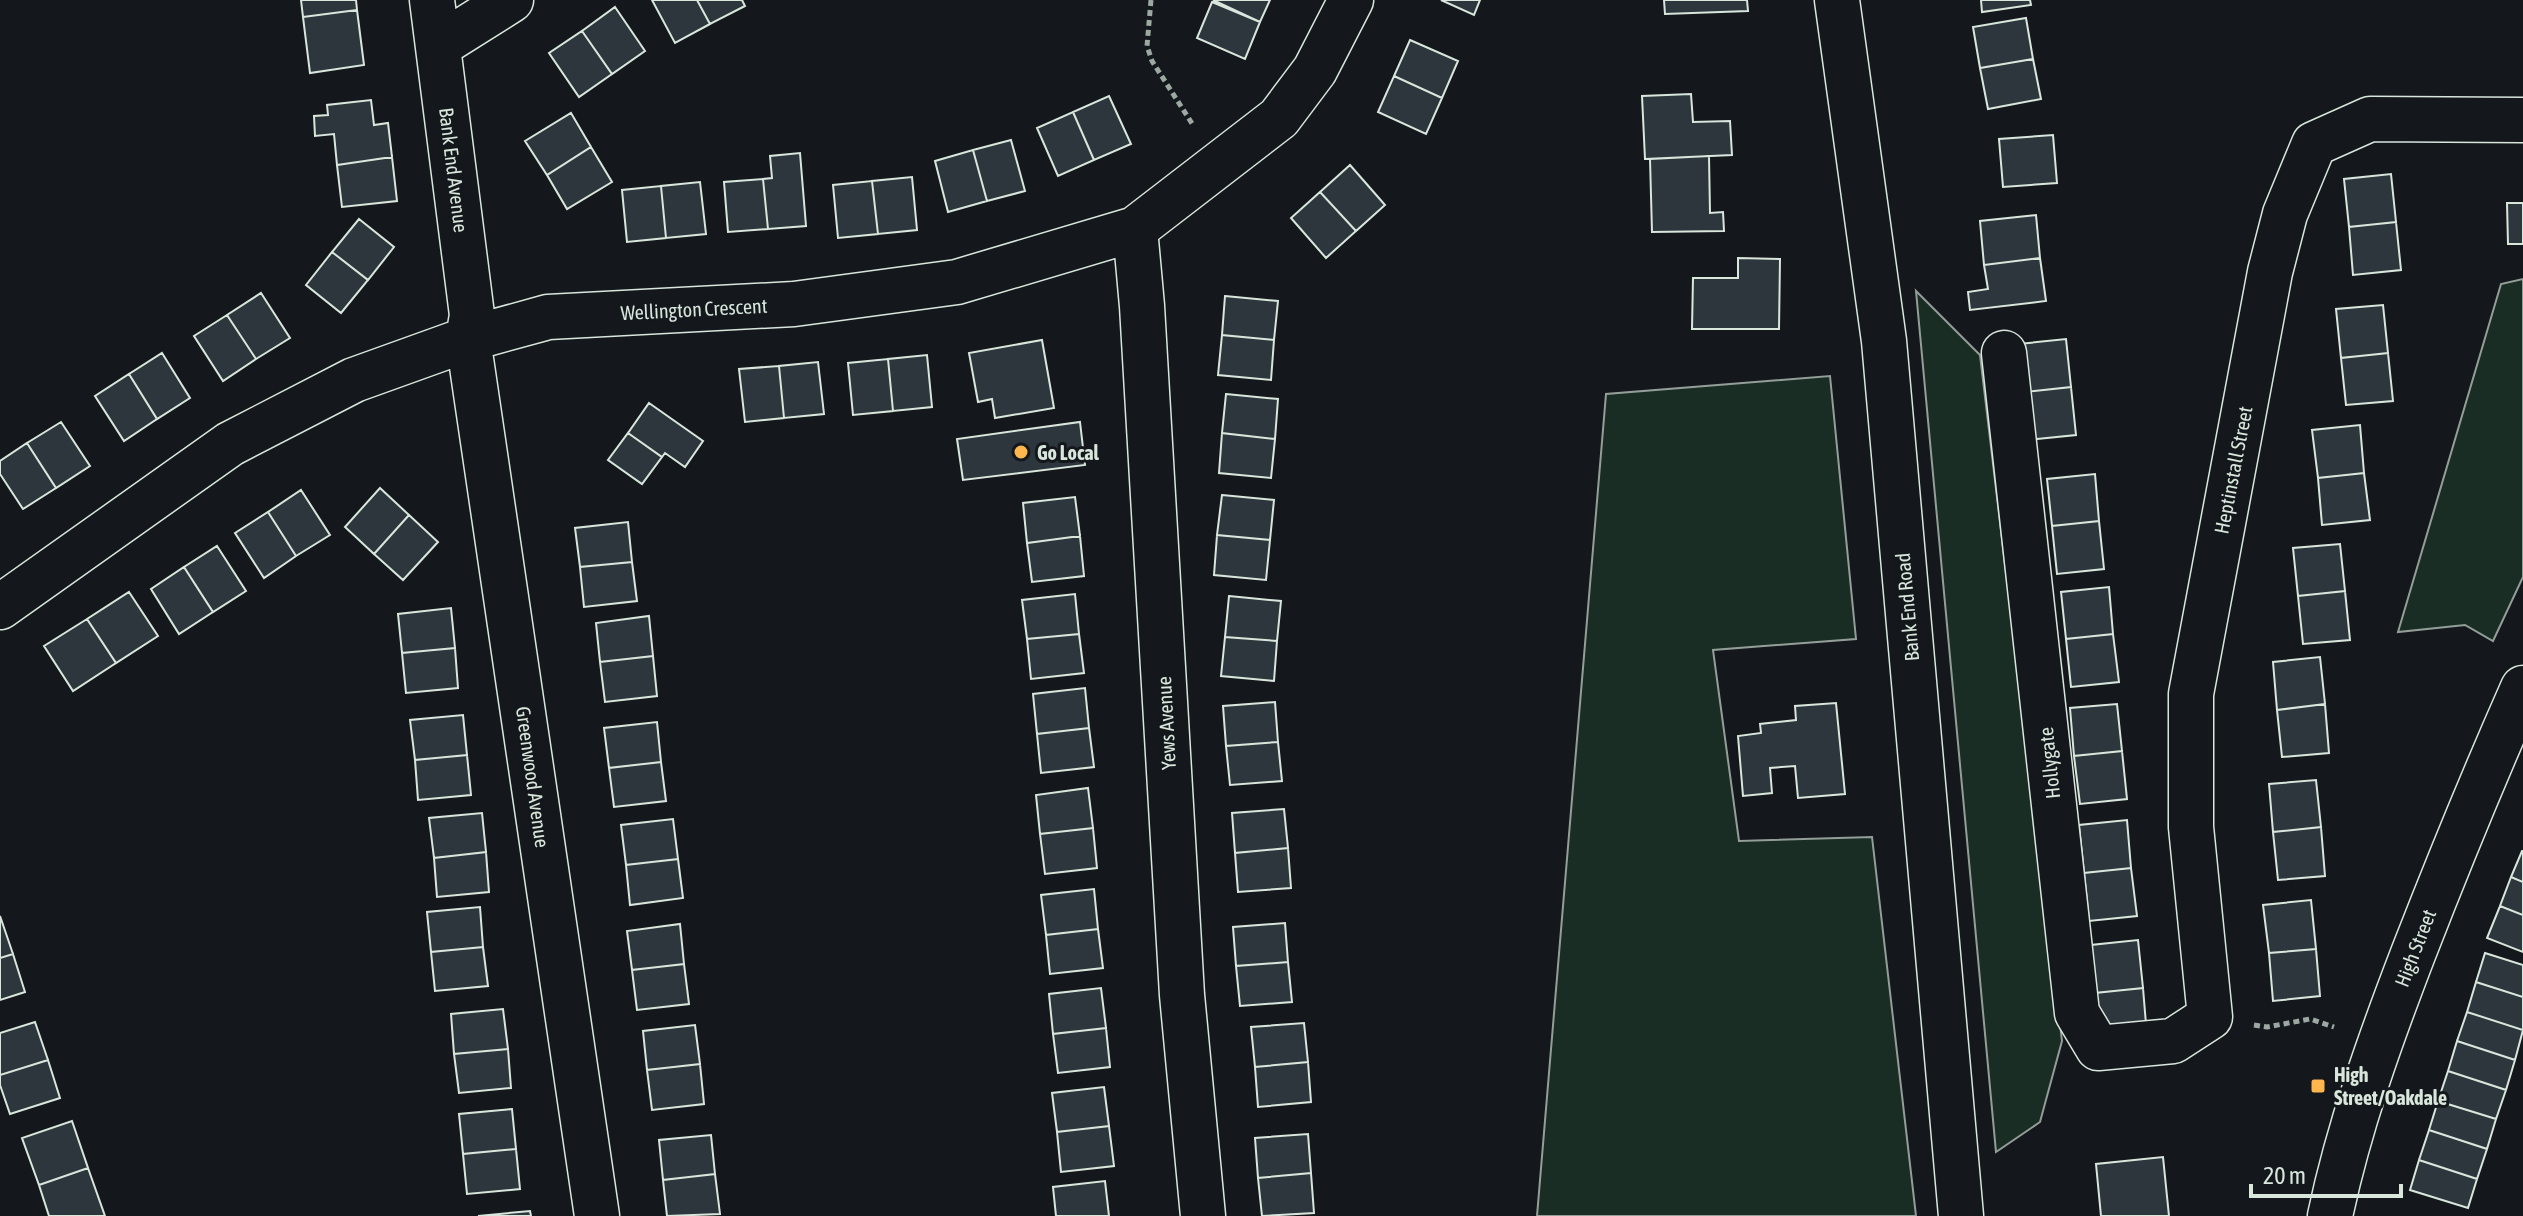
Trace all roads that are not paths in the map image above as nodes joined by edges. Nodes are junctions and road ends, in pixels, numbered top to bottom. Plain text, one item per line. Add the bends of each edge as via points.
1 (432, 0) edge
2 (511, 0) edge
3 (1351, 0) edge
4 (1837, 0) edge
5 (438, 46) junction
6 (2523, 120) edge
7 (1135, 229) junction
8 (468, 339) junction
9 (2004, 353) dead end
10 (0, 607) edge
11 (2523, 688) edge
12 (2210, 1017) joint
13 (597, 1216) edge
14 (1203, 1216) edge
15 (1961, 1216) edge
16 (2330, 1216) edge

1 - 5 street, Bank End Avenue
2 - 5 street
3 - 7 street, Wellington Crescent via 1315,70 1279,118
4 - 15 street, Bank End Road via 1884,341
5 - 8 street, Bank End Avenue via 472,315
6 - 12 street, Heptinstall Street via 2370,119 2314,144 2285,214 2191,694 2191,827
7 - 8 street, Wellington Crescent via 957,282 794,304 548,317
7 - 14 street, Yews Avenue via 1182,995
8 - 10 street, Wellington Crescent via 354,380 230,444
8 - 13 street, Greenwood Avenue
9 - 12 street, Hollygate via 2077,1013 2098,1048 2173,1041
11 - 16 street, High Street via 2461,829 2379,1041

